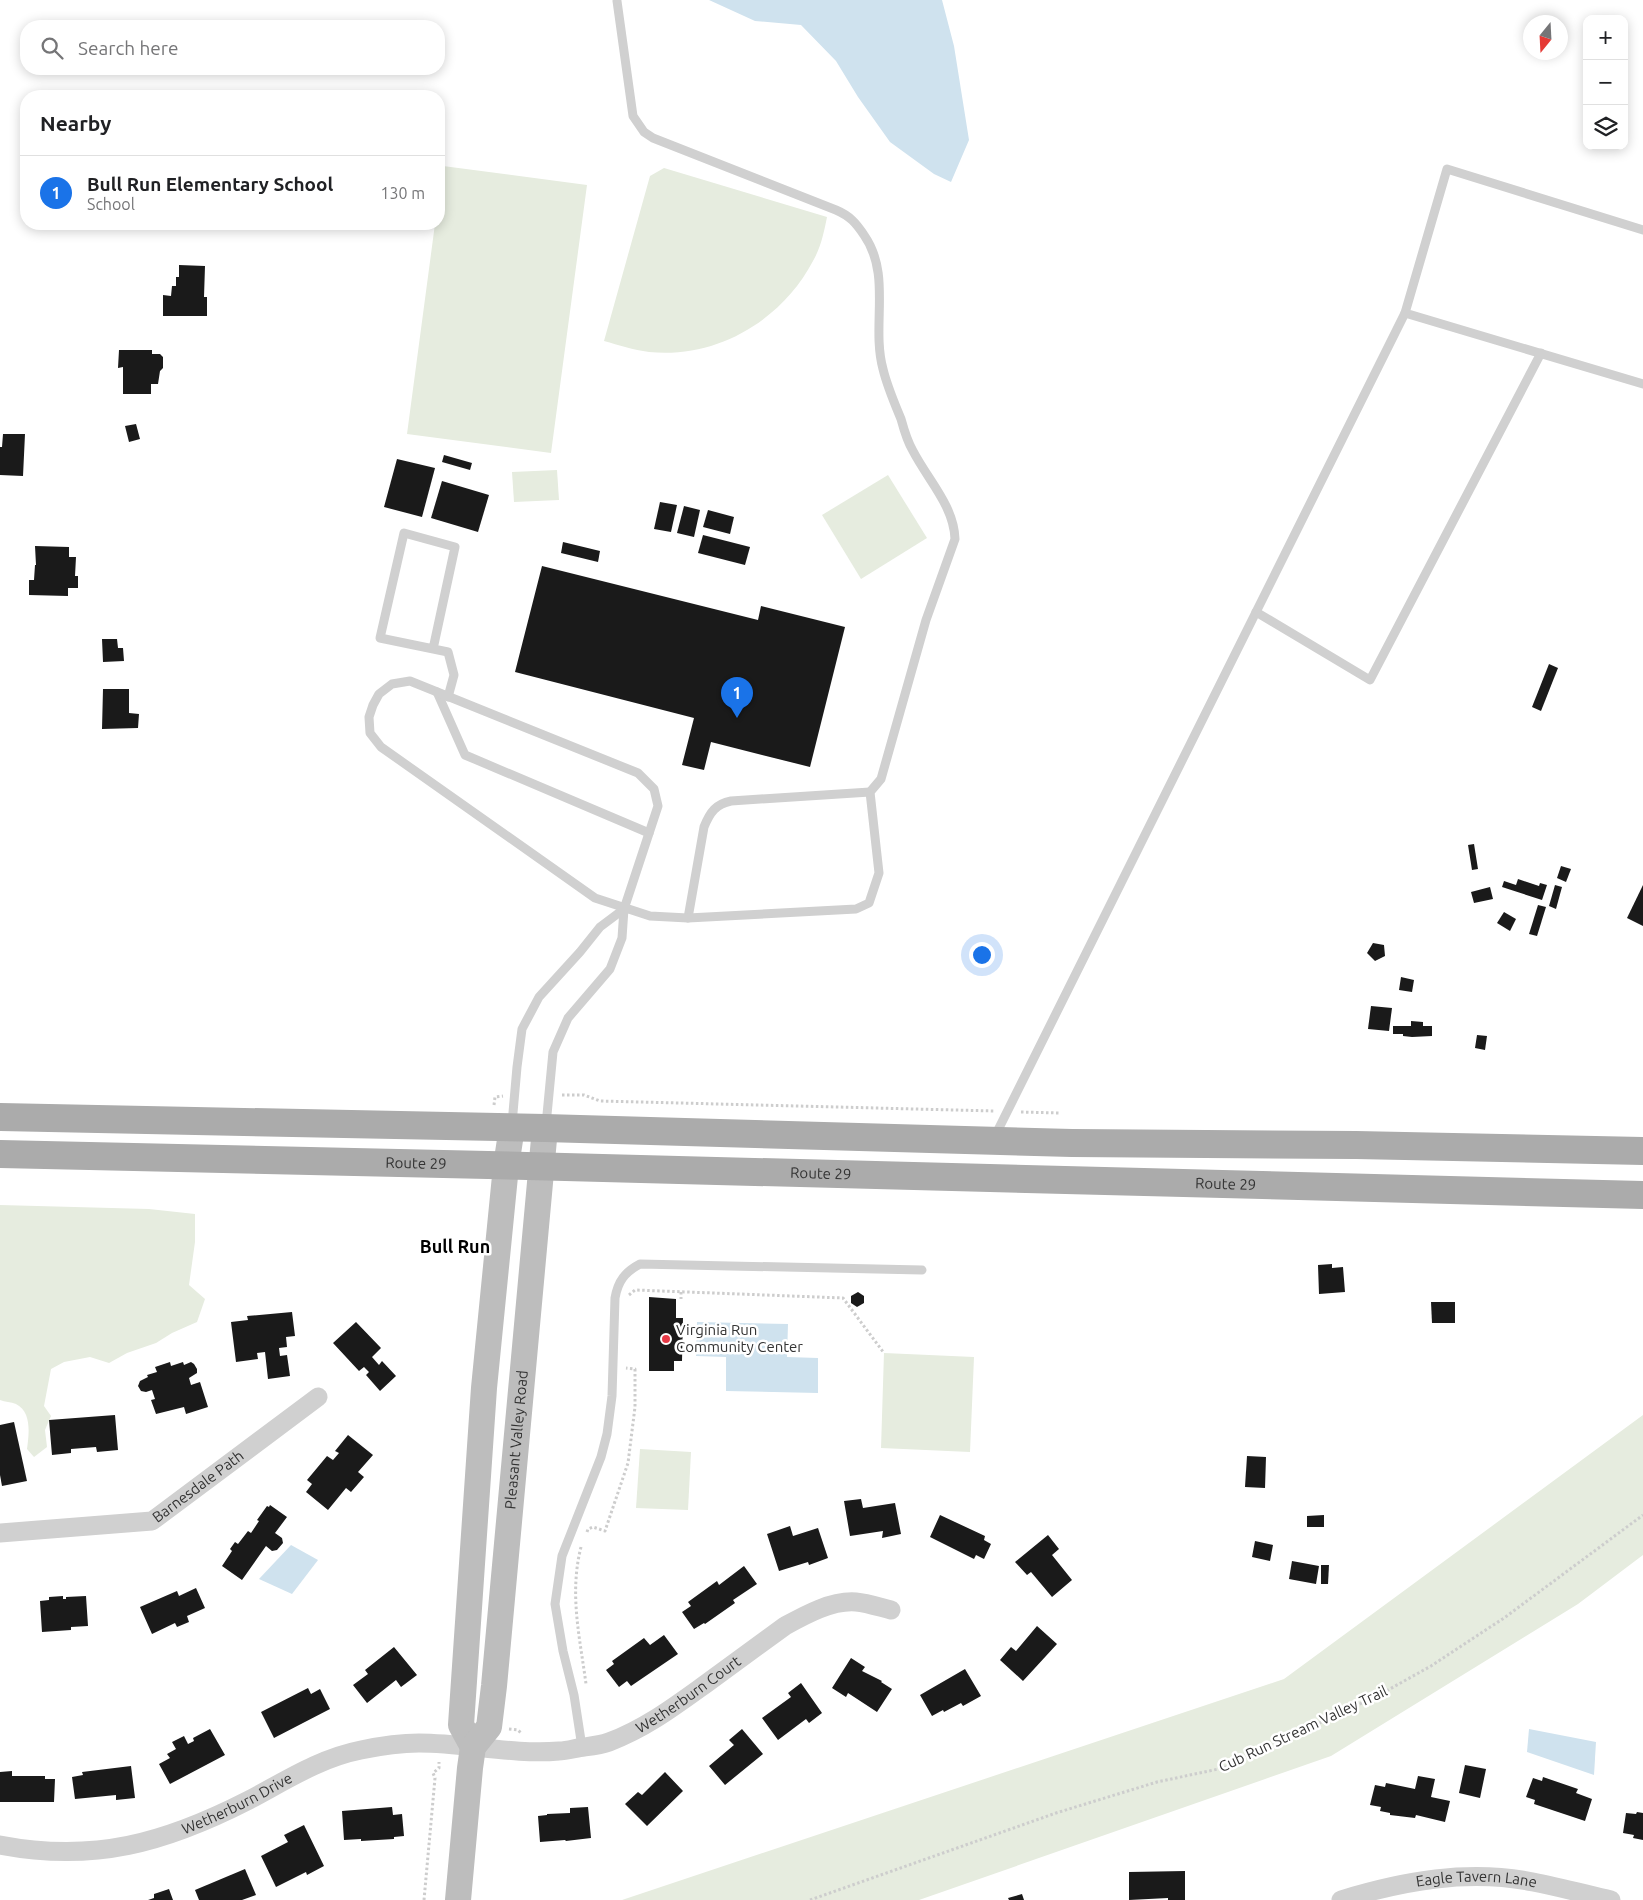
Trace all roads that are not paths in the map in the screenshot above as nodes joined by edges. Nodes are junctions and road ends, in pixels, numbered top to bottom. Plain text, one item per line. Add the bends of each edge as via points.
1 (617, 0) edge
2 (1643, 230) edge
3 (1405, 313) junction
4 (1541, 353) junction
5 (1643, 384) edge
6 (1256, 612) junction
7 (433, 649) junction
8 (437, 692) junction
9 (448, 697) junction
10 (870, 792) junction
11 (649, 832) junction
12 (624, 909) junction
13 (688, 918) junction
14 (0, 1117) edge
15 (502, 1127) junction
16 (545, 1128) junction
17 (992, 1140) junction
18 (1643, 1151) edge
19 (0, 1154) edge
20 (506, 1166) junction
21 (541, 1166) junction
22 (1643, 1195) edge
23 (922, 1270) dead end
24 (318, 1397) dead end
25 (0, 1533) edge
26 (891, 1610) dead end
27 (481, 1737) junction
28 (582, 1747) junction
29 (0, 1845) edge
30 (458, 1900) edge
31 (1341, 1900) edge
32 (1611, 1900) edge

1 - 10 lane via 633,116 644,132 848,215 857,223 876,261 882,367 912,450 950,514 955,526 955,539 926,620 881,779
2 - 3 lane via 1447,169
3 - 4 lane
3 - 6 lane
4 - 5 lane
4 - 6 lane via 1370,680
6 - 17 lane
7 - 7 lane via 380,638 404,533 455,547
7 - 9 lane via 448,652 454,675
8 - 9 lane
8 - 11 lane via 465,756
8 - 12 lane via 410,681 392,684 379,694 373,705 369,718 370,733 381,747 595,898
9 - 11 lane via 638,773 654,789 658,806
10 - 13 lane via 720,803 710,813 704,827
10 - 13 lane via 879,873 869,903 856,909
11 - 12 lane
12 - 13 lane via 650,916
12 - 15 lane via 600,926 539,997 522,1030 515,1096
12 - 16 lane via 622,938 610,969 568,1018 558,1037 553,1052
14 - 15 main road
15 - 16 main road
15 - 20 main road
16 - 17 main road
16 - 21 main road, Pleasant Valley Road
17 - 18 main road via 1072,1144
19 - 20 main road, Route 29
20 - 21 main road, Route 29
20 - 27 main road via 484,1388 461,1725
21 - 22 main road, Route 29
21 - 27 main road, Pleasant Valley Road via 496,1667
23 - 28 lane via 640,1264 623,1276 615,1298 612,1396 606,1434 601,1457 562,1556 556,1588 555,1604
24 - 25 street, Barnesdale Path via 152,1521
26 - 28 street, Wetherburn Court via 842,1602 804,1616 785,1626 658,1719 631,1734
27 - 28 street, Wetherburn Court via 543,1751
27 - 29 street, Wetherburn Drive via 439,1744 388,1745 336,1757 213,1818 161,1839 90,1851 56,1852
27 - 30 main road, Pleasant Valley Road via 470,1768
31 - 32 street, Eagle Tavern Lane via 1379,1888 1465,1876 1532,1881

